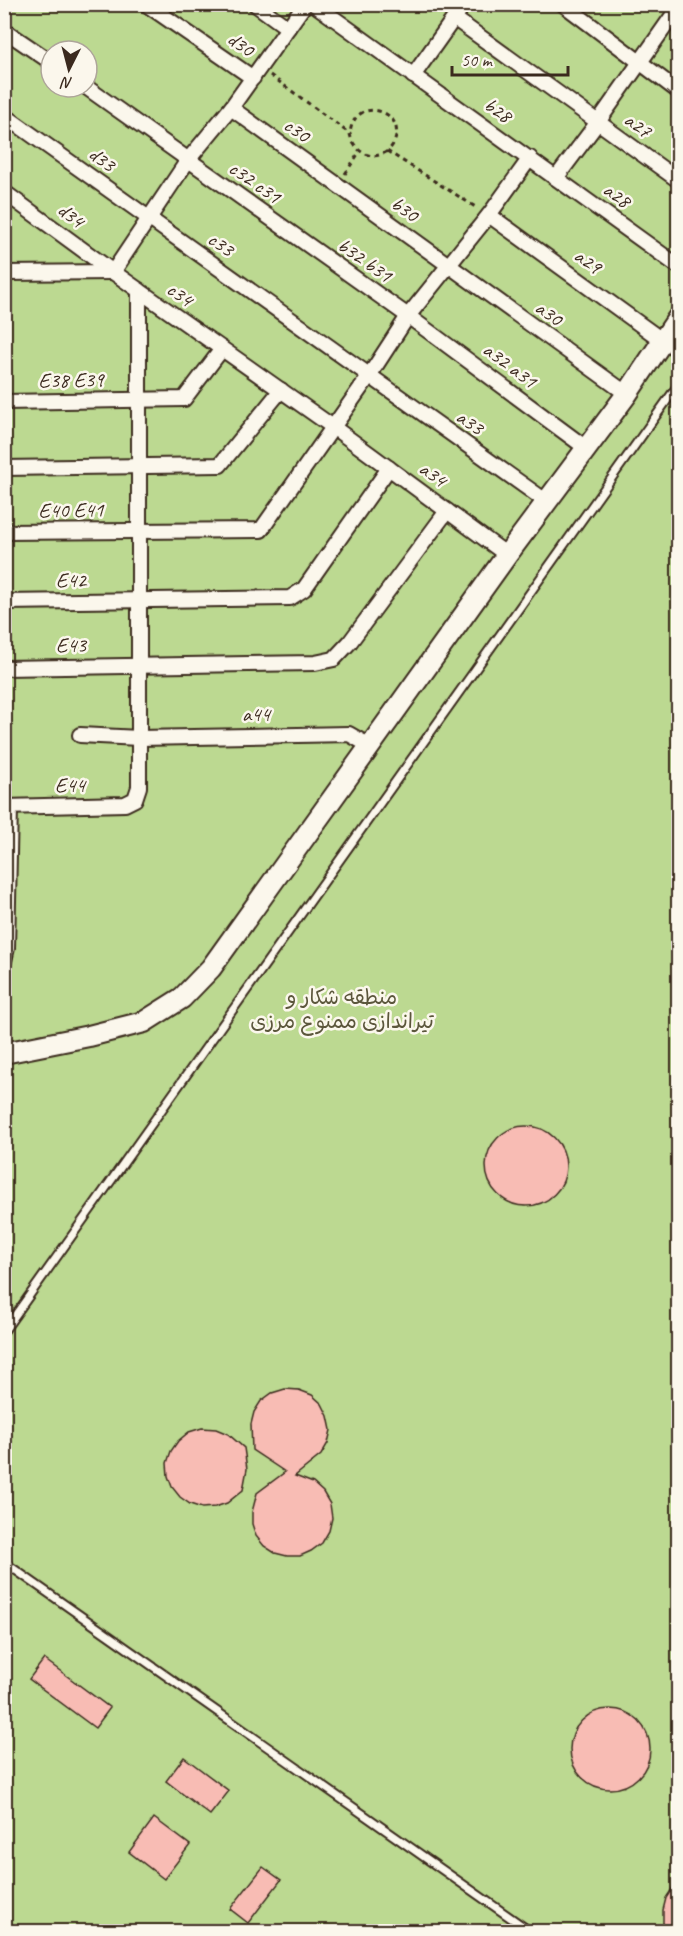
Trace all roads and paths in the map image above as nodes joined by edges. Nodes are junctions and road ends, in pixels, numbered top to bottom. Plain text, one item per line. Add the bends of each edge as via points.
1 (146, 4) edge
2 (255, 4) edge
3 (305, 4) edge
4 (314, 4) edge
5 (464, 4) edge
6 (563, 4) edge
7 (678, 8) edge
8 (454, 18) junction
9 (288, 28) junction
10 (4, 30) edge
11 (39, 54) edge
12 (641, 63) junction
13 (256, 73) junction
14 (413, 76) junction
15 (678, 91) edge
16 (99, 96) edge
17 (231, 108) junction
18 (4, 115) edge
19 (598, 122) junction
20 (350, 134) junction
21 (360, 151) junction
22 (387, 151) junction
23 (530, 158) junction
24 (188, 160) junction
25 (556, 178) junction
26 (678, 180) edge
27 (338, 186) junction
28 (4, 192) edge
29 (489, 215) junction
30 (148, 218) junction
31 (298, 238) joint
32 (447, 266) junction
33 (678, 266) edge
34 (113, 272) junction
35 (4, 273) edge
36 (139, 290) junction
37 (408, 316) junction
38 (678, 318) edge
39 (663, 341) junction
40 (222, 349) junction
41 (369, 376) junction
42 (678, 385) edge
43 (281, 390) junction
44 (627, 394) junction
45 (138, 400) junction
46 (4, 402) edge
47 (333, 427) junction
48 (586, 448) junction
49 (138, 466) junction
50 (4, 468) edge
51 (388, 468) junction
52 (547, 502) junction
53 (447, 511) junction
54 (139, 531) junction
55 (4, 532) edge
56 (507, 555) junction
57 (139, 600) junction
58 (4, 602) edge
59 (139, 664) junction
60 (4, 668) edge
61 (80, 735) dead end
62 (139, 738) junction
63 (370, 746) junction
64 (7, 807) edge
65 (5, 952) edge
66 (4, 1053) edge
67 (4, 1331) edge
68 (4, 1562) edge
69 (531, 1932) edge

1 - 13 street, d30
2 - 9 street
3 - 9 street
4 - 14 street, b28
5 - 8 street
6 - 12 street
7 - 12 street
8 - 14 street
8 - 19 street, a27
9 - 13 street
10 - 11 street
12 - 15 street
12 - 19 street
13 - 17 street
13 - 20 path
14 - 23 street, b28
16 - 24 street, c32 c31
17 - 24 street
17 - 27 street, c30
18 - 30 street, d33
19 - 25 street
19 - 26 street, a27
20 - 21 path
20 - 22 path via 360,114 383,112 396,130 393,145
21 - 22 path via 371,156
21 - 27 path
22 - 29 path
23 - 25 street, a28
23 - 29 street
24 - 30 street
24 - 31 street, c32 c31
25 - 33 street, a28
27 - 32 street, b30
28 - 34 street, d34
29 - 32 street
29 - 39 street, a29
30 - 34 street
30 - 41 street, c33
31 - 37 street, b32 b31
32 - 37 street
32 - 44 street, a30
34 - 35 street
34 - 36 street, c34
36 - 40 street, c34
36 - 45 street
37 - 41 street
37 - 48 street, a32 a31
38 - 39 main road
39 - 44 main road
40 - 43 street, c34
40 - 45 street, E38 E39 via 184,399
41 - 47 street
41 - 52 street, a33
42 - 67 lane
43 - 47 street, a34
43 - 49 street via 220,465
44 - 48 main road
45 - 46 street, E38 E39
45 - 49 street
47 - 51 street, a34
47 - 54 street, E40 E41 via 261,530
48 - 52 main road
49 - 50 street
49 - 54 street
51 - 53 street, a34
51 - 57 street, E42 via 304,589 290,598
52 - 56 main road
53 - 56 street, a34
53 - 59 street, E43 via 334,659 315,663
54 - 55 street, E40 E41
54 - 57 street
56 - 63 main road
57 - 58 street, E42
57 - 59 street
59 - 60 street, E43
59 - 62 street
61 - 62 street, a44
62 - 63 street, a44 via 349,734
62 - 64 street, E44 via 139,787 135,800 124,804
63 - 66 main road via 211,968 182,998 144,1022
64 - 65 street
68 - 69 lane

